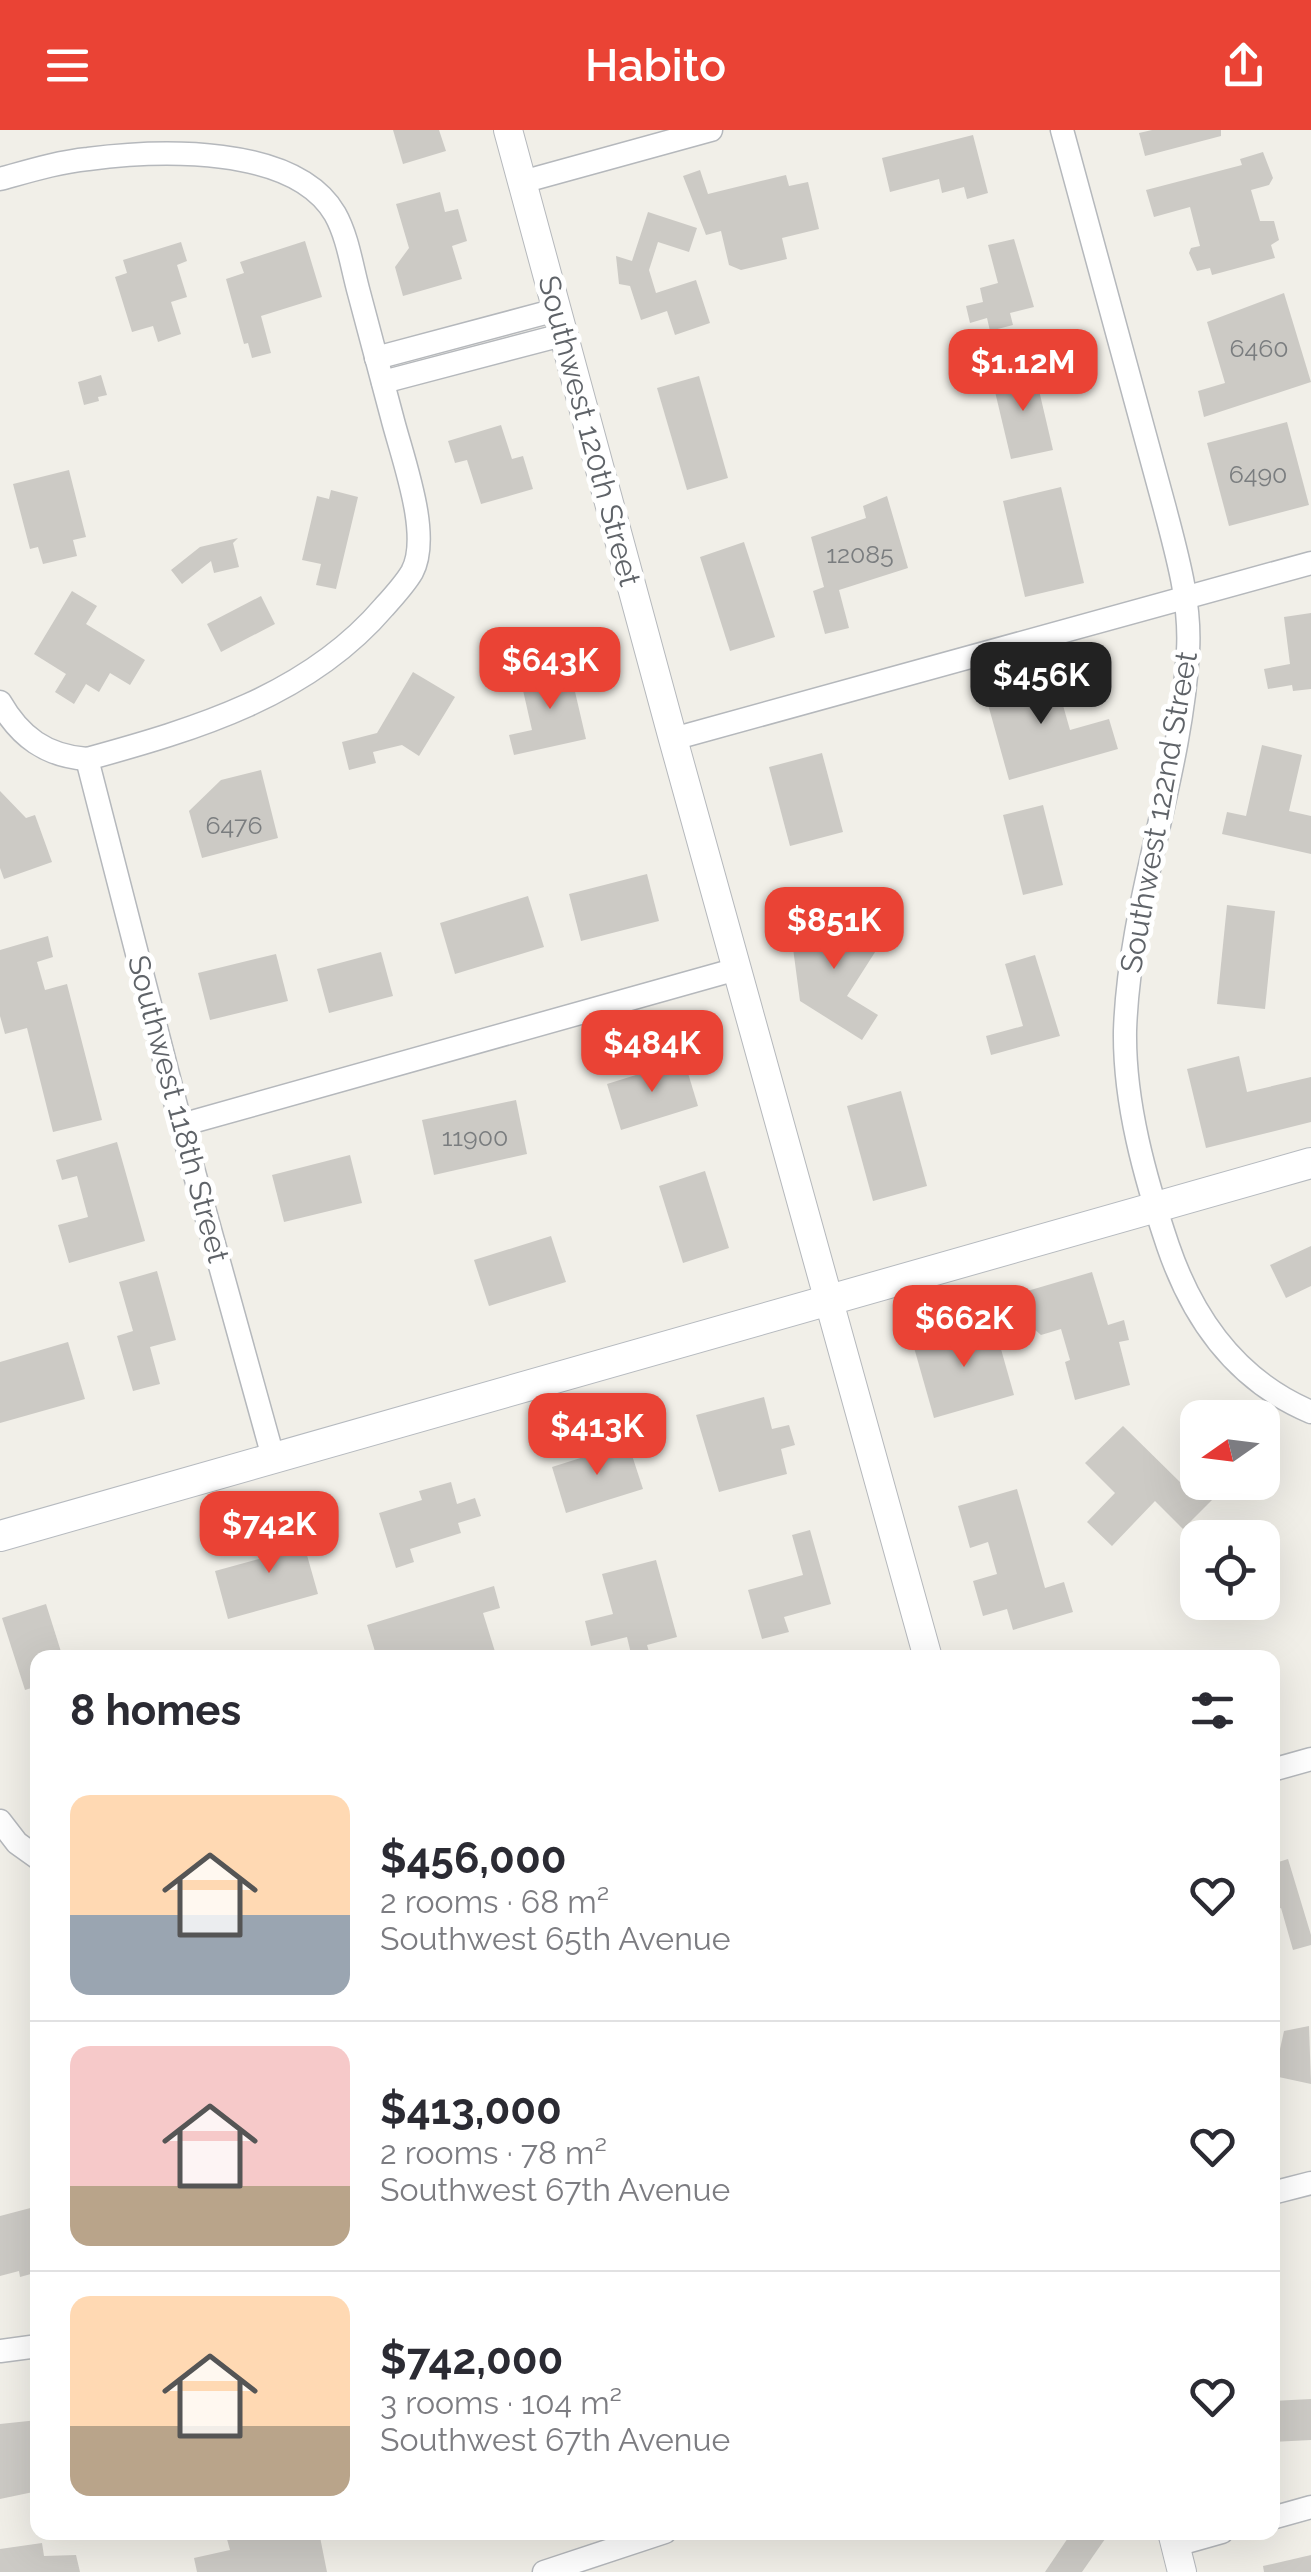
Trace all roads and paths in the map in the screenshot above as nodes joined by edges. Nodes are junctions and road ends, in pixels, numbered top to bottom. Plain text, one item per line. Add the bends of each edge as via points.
1 (508, 130) edge
2 (711, 130) edge
3 (1062, 130) edge
4 (0, 178) edge
5 (522, 182) junction
6 (559, 322) junction
7 (376, 358) junction
8 (382, 382) junction
9 (1311, 563) edge
10 (1185, 598) junction
11 (0, 702) edge
12 (673, 739) junction
13 (87, 759) junction
14 (737, 968) junction
15 (181, 1125) junction
16 (1311, 1162) edge
17 (1156, 1207) junction
18 (829, 1300) junction
19 (1311, 1412) edge
20 (274, 1457) junction
21 (0, 1536) edge
22 (924, 1650) edge
23 (1311, 1759) edge
24 (1280, 1768) edge
25 (0, 1821) edge
26 (30, 1852) edge
27 (1311, 2182) edge
28 (1280, 2192) edge
29 (30, 2347) edge
30 (0, 2351) edge
31 (1311, 2507) edge
32 (1280, 2516) edge
33 (640, 2540) edge
34 (1202, 2540) edge
35 (1177, 2550) edge
36 (544, 2572) edge

1 - 5 street, Southwest 120th Street
2 - 5 street
3 - 10 street, Southwest 122nd Street
4 - 7 street via 87,159 157,154 226,158 284,172 334,214
5 - 6 street, Southwest 120th Street
6 - 7 street
6 - 8 street
6 - 12 street, Southwest 120th Street
7 - 8 street
8 - 13 street via 419,530 420,552 396,594 343,649 252,706
9 - 10 street
10 - 12 street
10 - 17 street, Southwest 122nd Street via 1186,679 1126,1012 1131,1099
11 - 13 street via 46,751
12 - 14 street, Southwest 120th Street
13 - 15 street, Southwest 118th Street
14 - 15 street
14 - 18 street, Southwest 120th Street
15 - 20 street, Southwest 118th Street
16 - 17 main road
17 - 18 main road
17 - 19 street, Southwest 122nd Street via 1186,1292 1209,1331 1263,1385
18 - 20 main road
18 - 22 street, Southwest 120th Street
20 - 21 main road
23 - 24 street
25 - 26 street
27 - 28 street
29 - 30 street
31 - 32 street
33 - 36 street
34 - 35 street

